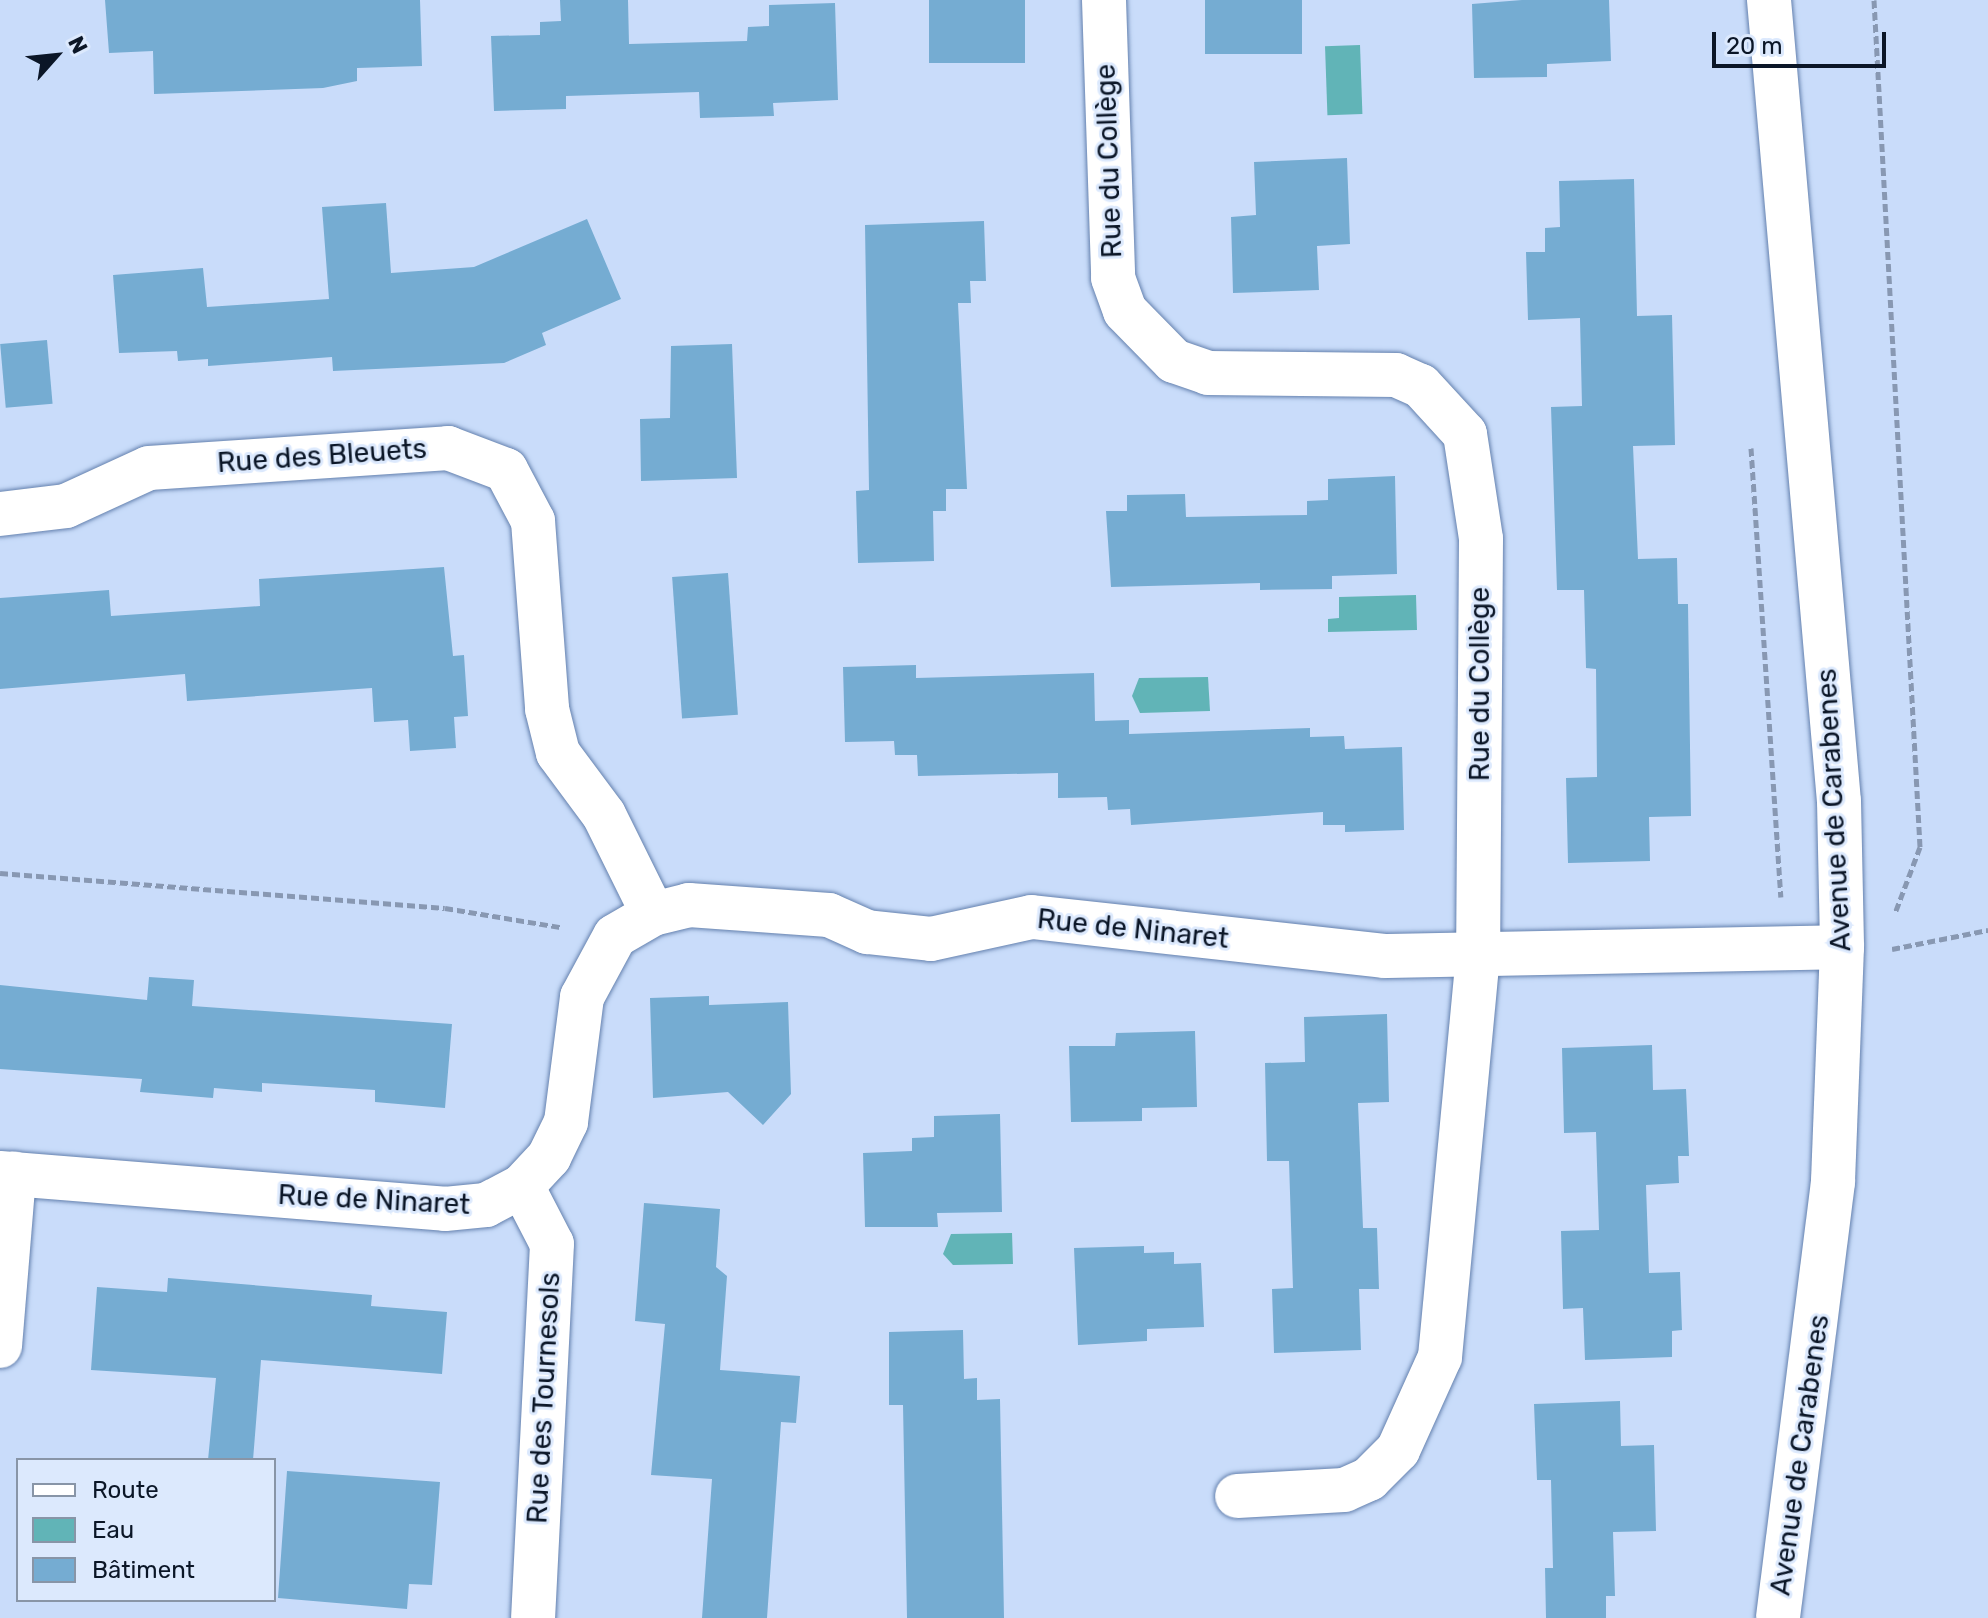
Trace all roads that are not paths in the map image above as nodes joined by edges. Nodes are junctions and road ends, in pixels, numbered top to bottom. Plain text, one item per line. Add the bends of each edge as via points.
1 (1104, 0) edge
2 (1769, 0) edge
3 (0, 514) edge
4 (653, 914) junction
5 (1842, 947) junction
6 (1478, 955) junction
7 (7, 1173) edge
8 (522, 1186) junction
9 (0, 1346) edge
10 (1237, 1496) dead end
11 (533, 1618) edge
12 (1778, 1618) edge

1 - 6 street, Rue du Collège via 1113,278 1145,339 1174,361 1208,373 1396,375 1446,407 1465,434 1481,539
2 - 5 street, Avenue de Carabenes via 1839,801
3 - 4 street, Rue des Bleuets via 66,506 149,468 448,448 506,470 533,521 547,709 558,753 604,815
4 - 6 street, Rue de Ninaret via 689,905 760,909 931,939 1032,917 1384,956
4 - 8 street, Rue de Ninaret via 615,936 582,997 566,1122 549,1157
5 - 6 street, Rue de Ninaret
5 - 12 street, Avenue de Carabenes via 1833,1182
6 - 10 street, Rue du Collège via 1440,1357 1423,1407 1398,1450 1369,1479 1344,1490
7 - 8 street, Rue de Ninaret via 445,1209 486,1205
7 - 9 street
8 - 11 street, Rue des Tournesols via 552,1244

